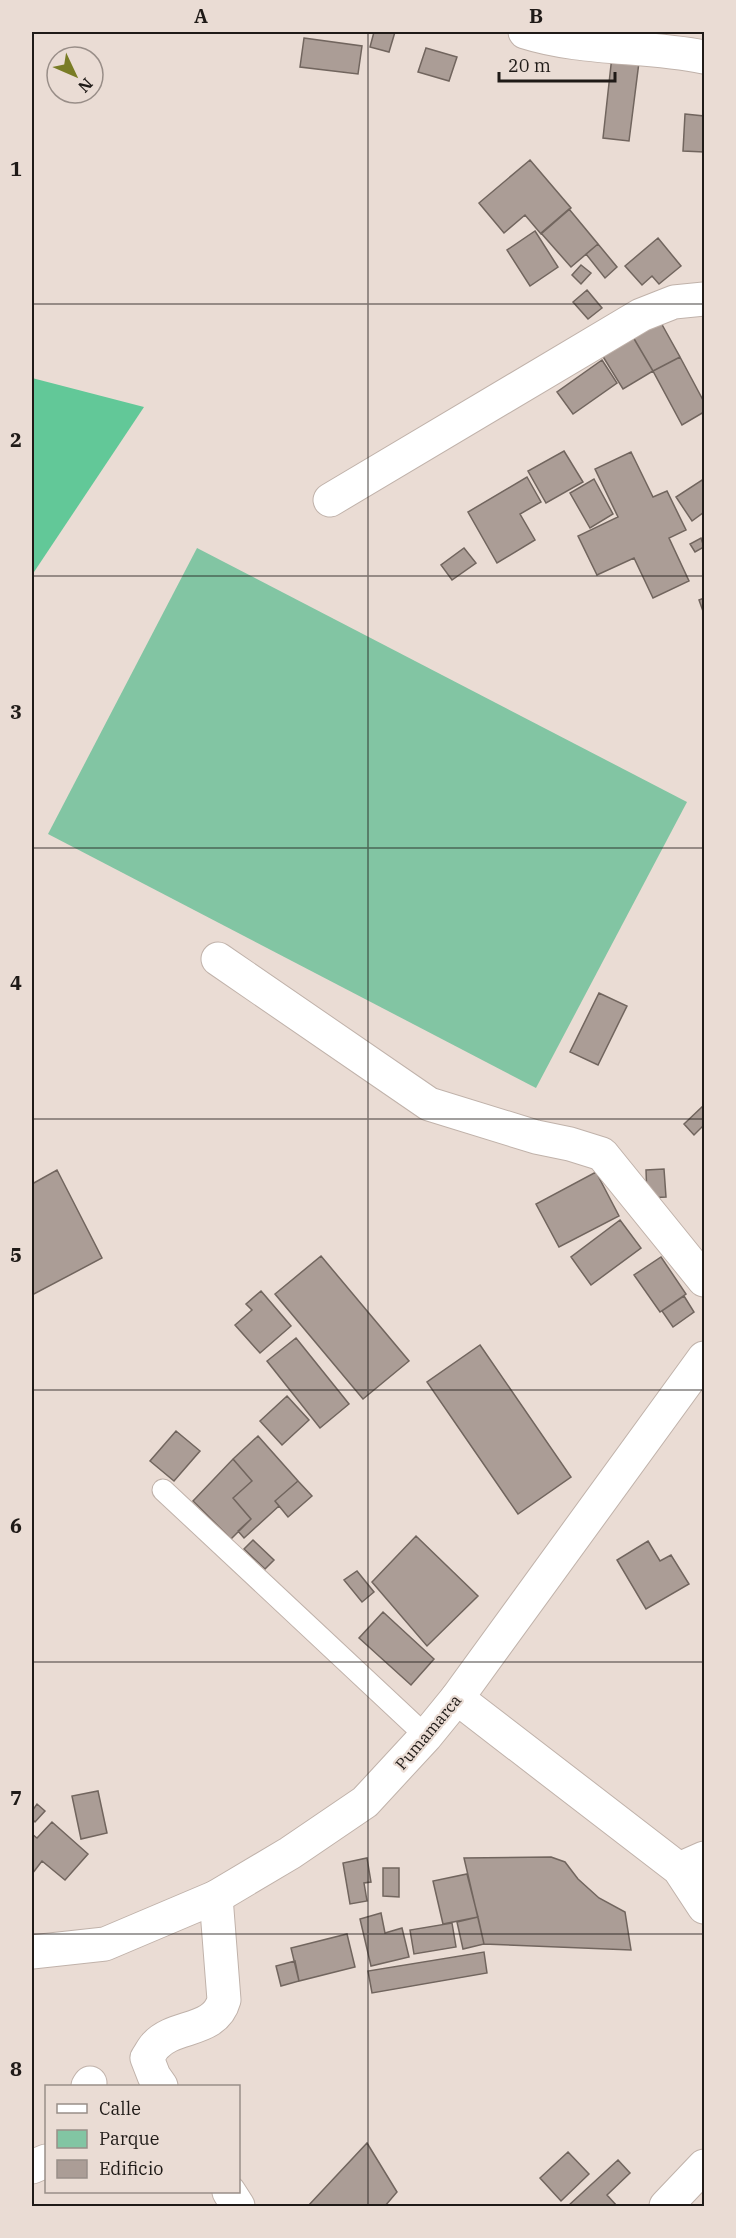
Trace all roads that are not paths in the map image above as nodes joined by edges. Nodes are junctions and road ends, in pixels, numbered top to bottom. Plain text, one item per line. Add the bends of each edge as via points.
1 (525, 32) edge
2 (705, 57) edge
3 (705, 299) edge
4 (330, 500) dead end
5 (218, 959) dead end
6 (705, 1280) edge
7 (705, 1358) edge
8 (163, 1490) dead end
9 (457, 1698) junction
10 (426, 1736) junction
11 (692, 1863) edge
12 (216, 1897) junction
13 (705, 1907) edge
14 (32, 1952) edge
15 (160, 2085) edge
16 (705, 2166) edge
17 (230, 2193) edge
18 (238, 2206) edge
19 (666, 2206) edge

1 - 2 street via 550,40
3 - 4 street via 674,302 641,315
5 - 6 street via 429,1104 602,1154
7 - 9 street, Pumamarca
8 - 10 lane
9 - 10 street, Pumamarca
9 - 11 street
10 - 12 street, Pumamarca via 366,1802
11 - 13 street
12 - 14 street, Pumamarca via 105,1944
12 - 15 street via 224,2000 221,2012 155,2045 147,2058
16 - 19 street
17 - 18 street

